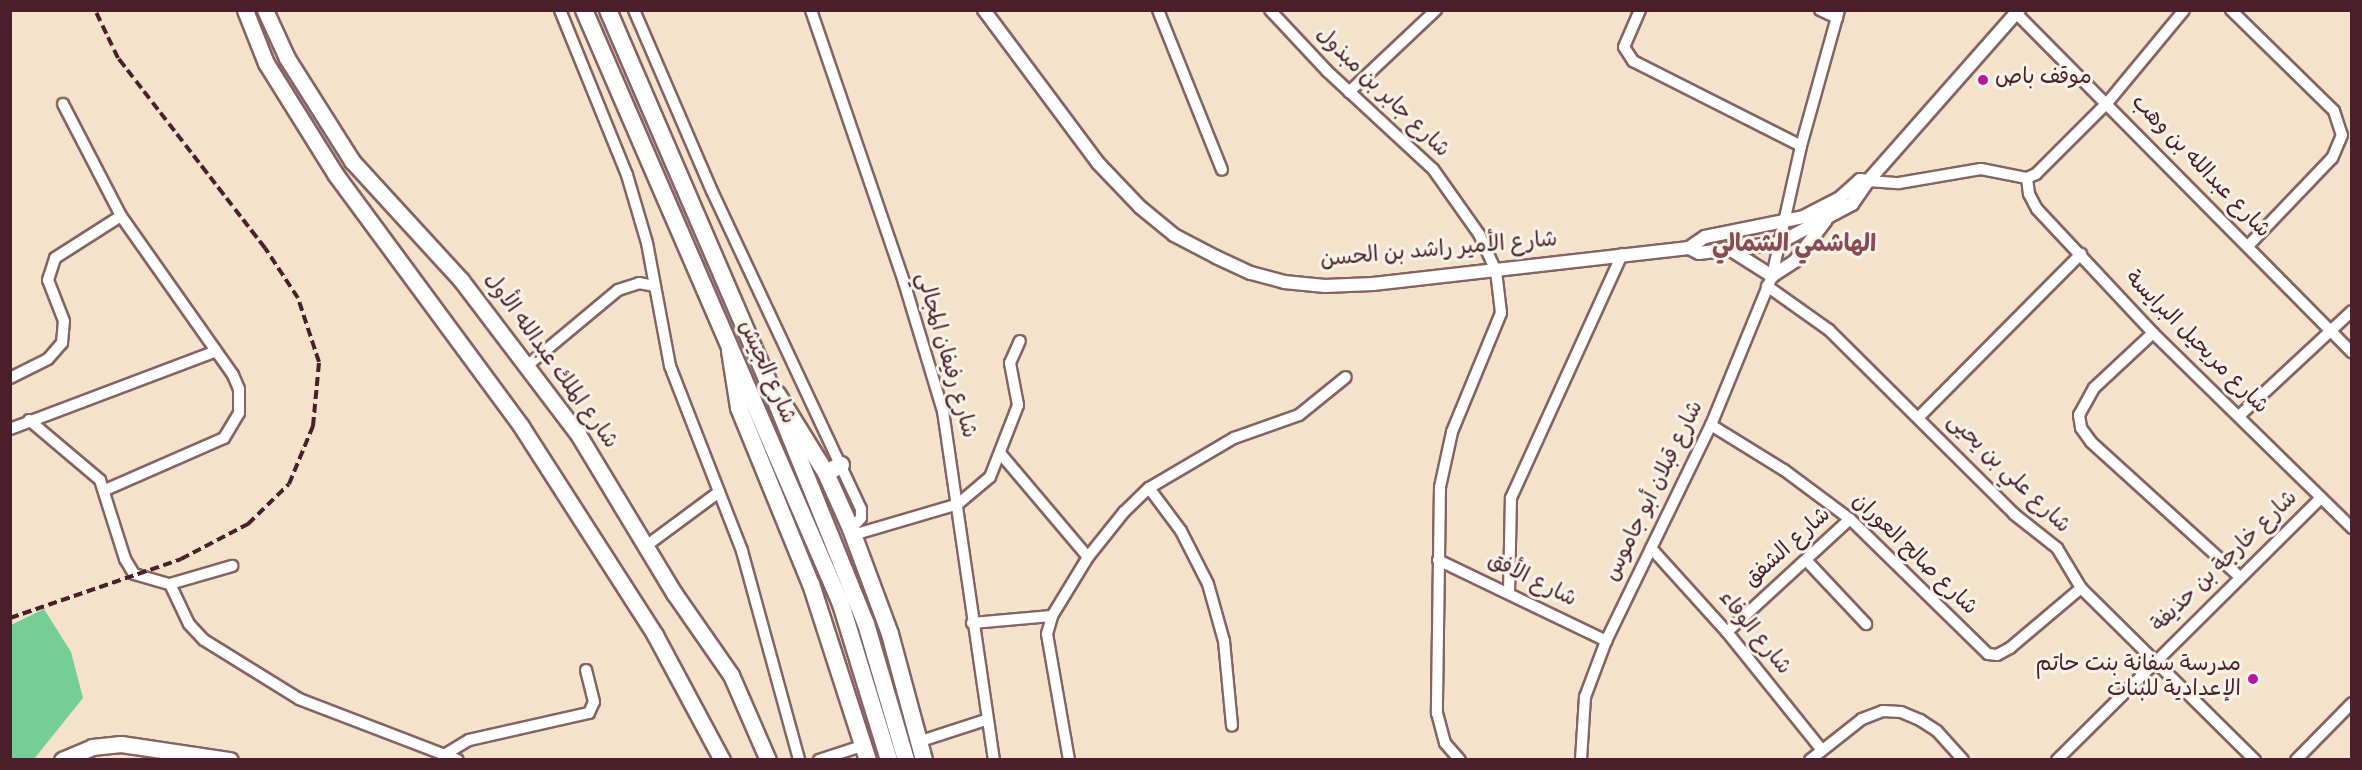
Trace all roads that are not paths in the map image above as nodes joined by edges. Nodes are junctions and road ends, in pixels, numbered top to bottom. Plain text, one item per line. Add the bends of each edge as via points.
1 (245, 10) edge
2 (265, 10) edge
3 (560, 10) edge
4 (584, 10) edge
5 (608, 10) edge
6 (634, 10) edge
7 (811, 10) edge
8 (984, 10) edge
9 (1158, 10) edge
10 (1270, 10) edge
11 (1436, 10) edge
12 (1640, 10) edge
13 (1820, 10) edge
14 (2184, 10) edge
15 (2231, 10) edge
16 (2016, 12) edge
17 (1838, 14) edge
18 (1349, 92) junction
19 (2108, 102) junction
20 (63, 104) dead end
21 (1801, 146) junction
22 (352, 161) junction
23 (1222, 170) dead end
24 (336, 175) junction
25 (2032, 176) junction
26 (1868, 181) junction
27 (121, 216) junction
28 (1826, 219) junction
29 (1783, 224) junction
30 (1779, 243) junction
31 (2248, 246) junction
32 (1689, 248) junction
33 (1731, 250) junction
34 (1622, 254) junction
35 (2081, 255) junction
36 (1496, 271) junction
37 (1769, 281) junction
38 (655, 286) junction
39 (2352, 310) edge
40 (2330, 331) junction
41 (2153, 333) junction
42 (1020, 341) dead end
43 (216, 351) junction
44 (730, 351) junction
45 (2352, 353) edge
46 (528, 365) junction
47 (1346, 377) dead end
48 (10, 378) edge
49 (767, 379) junction
50 (2239, 416) junction
51 (1919, 417) junction
52 (29, 420) junction
53 (1711, 425) junction
54 (10, 429) edge
55 (1000, 453) junction
56 (833, 469) junction
57 (1149, 488) junction
58 (105, 490) junction
59 (719, 492) junction
60 (2321, 498) junction
61 (958, 504) junction
62 (1850, 519) junction
63 (2352, 528) edge
64 (852, 532) junction
65 (646, 546) junction
66 (1651, 548) junction
67 (1088, 557) junction
68 (1438, 560) junction
69 (1806, 560) junction
70 (232, 566) dead end
71 (2239, 576) junction
72 (170, 584) junction
73 (2081, 588) junction
74 (1509, 592) junction
75 (1052, 616) junction
76 (972, 622) junction
77 (1866, 624) dead end
78 (1727, 632) junction
79 (1606, 641) junction
80 (2155, 659) junction
81 (586, 670) dead end
82 (2352, 703) edge
83 (986, 720) junction
84 (1232, 726) dead end
85 (921, 741) junction
86 (1821, 749) junction
87 (866, 752) edge
88 (444, 755) junction
89 (62, 759) edge
90 (230, 759) edge
91 (458, 759) edge
92 (722, 759) edge
93 (768, 759) edge
94 (799, 759) edge
95 (819, 759) edge
96 (889, 759) edge
97 (906, 759) edge
98 (924, 759) edge
99 (994, 759) edge
100 (1069, 759) edge
101 (1460, 759) edge
102 (1581, 759) edge
103 (1810, 759) edge
104 (1963, 759) edge
105 (2057, 759) edge
106 (2255, 759) edge
107 (2296, 759) edge

1 - 24 main road via 266,63
2 - 22 main road, شارع الملك عبدالله الأول via 292,67
3 - 38 street via 627,176
4 - 44 main road, شارع الجيش
5 - 49 main road, شارع الجيش
6 - 56 street
7 - 61 street, شارع رفيفان المجالي via 929,360 948,437
8 - 36 street, شارع الأمير راشد بن الحسن via 1118,186 1174,235 1216,257 1284,282 1325,286
9 - 23 street
10 - 18 street, شارع جابر بن مبذول
11 - 18 street
12 - 21 street via 1624,47 1633,61
13 - 17 street
14 - 19 street
15 - 31 street via 2334,111 2342,135 2332,158
16 - 19 street, شارع عبدالله بن وهب
16 - 26 street, شارع الأمير راشد بن الحسن
17 - 21 street, شارع قبلان أبو جاموس
18 - 36 street, شارع جابر بن مبذول via 1433,169 1479,234
19 - 25 street
19 - 31 street, شارع عبدالله بن وهب
20 - 27 street
21 - 29 street, شارع قبلان أبو جاموس
22 - 24 main road
22 - 46 main road, شارع الملك عبدالله الأول via 434,249
24 - 92 main road via 521,426 655,635
25 - 26 street via 1981,169 1899,183
25 - 35 street, شارع مريحيل البرايسة via 2032,202
26 - 28 street, شارع الأمير راشد بن الحسن via 1852,204
26 - 29 street, شارع الأمير راشد بن الحسن via 1860,180 1831,204
27 - 43 street
27 - 48 street via 55,258 48,280 64,321 62,343 48,359
28 - 30 street, شارع الأمير راشد بن الحسن
28 - 37 street via 1795,261
29 - 30 street, شارع قبلان أبو جاموس
29 - 32 street, شارع الأمير راشد بن الحسن via 1705,237
30 - 33 street, شارع الأمير راشد بن الحسن
30 - 37 street, شارع قبلان أبو جاموس
31 - 40 street, شارع عبدالله بن وهب
32 - 33 street, شارع الأمير راشد بن الحسن via 1699,253
32 - 34 street, شارع الأمير راشد بن الحسن
33 - 37 street
34 - 36 street, شارع الأمير راشد بن الحسن
34 - 74 street via 1511,498
35 - 41 street, شارع مريحيل البرايسة
35 - 51 street
36 - 68 street, شارع جابر بن مبذول via 1501,313 1444,464
37 - 51 street, شارع علي بن يحيى via 1829,330
37 - 53 street, شارع قبلان أبو جاموس
38 - 46 street via 639,283 618,290
38 - 59 street via 670,366
39 - 40 street
40 - 45 street, شارع عبدالله بن وهب
40 - 50 street
41 - 50 street, شارع مريحيل البرايسة
41 - 71 street via 2084,401 2079,415 2081,428 2091,442
42 - 55 street via 1010,363 1018,405
43 - 52 street
43 - 58 street via 239,388 240,413 234,427 224,438
44 - 87 main road via 739,408 812,584
44 - 96 main road, شارع الجيش via 841,604
46 - 65 main road, شارع الملك عبدالله الأول via 578,434
47 - 57 street via 1299,415 1234,438
49 - 56 main road
49 - 97 main road, شارع الجيش via 867,624
50 - 60 street, شارع مريحيل البرايسة
51 - 73 street, شارع علي بن يحيى via 2014,514 2057,548
52 - 54 street
52 - 58 street via 90,469
53 - 62 street, شارع صالح العوران via 1784,470
53 - 66 street, شارع قبلان أبو جاموس
55 - 61 street via 990,477
55 - 67 street
56 - 64 main road
57 - 67 street
57 - 84 street via 1181,531 1208,584 1224,641
58 - 72 street via 128,568 141,579
59 - 65 street
59 - 94 street via 742,551
60 - 63 street, شارع مريحيل البرايسة
60 - 71 street, شارع خارجة بن حذيفة
61 - 64 street
61 - 76 street, شارع رفيفان المجالي
62 - 69 street, شارع الشفق
62 - 73 street, شارع صالح العوران via 1988,654 1997,655 2010,648
64 - 85 main road via 890,634
65 - 93 main road, شارع الملك عبدالله الأول via 731,675
66 - 78 street, شارع الوفاء
66 - 79 street, شارع قبلان أبو جاموس
67 - 75 street
68 - 74 street, شارع الأفق
68 - 101 street, شارع جابر بن مبذول via 1437,713 1445,743
69 - 77 street
69 - 78 street, شارع الشفق
70 - 72 street
71 - 80 street, شارع خارجة بن حذيفة
72 - 88 street via 189,624 210,645 311,705
73 - 80 street, شارع علي بن يحيى
74 - 79 street, شارع الأفق
75 - 76 street
75 - 100 street via 1047,644
76 - 83 street, شارع رفيفان المجالي
78 - 86 street, شارع الوفاء
79 - 102 street, شارع قبلان أبو جاموس via 1585,697
80 - 105 street, شارع خارجة بن حذيفة
80 - 106 street, شارع علي بن يحيى
81 - 88 street via 594,702 589,713 469,740
82 - 107 street
83 - 85 street
83 - 99 street, شارع رفيفان المجالي
85 - 98 main road
86 - 103 street
86 - 104 street via 1862,720 1883,711 1901,712 1937,731
87 - 95 street
88 - 91 street
89 - 90 main road via 92,747 121,744

